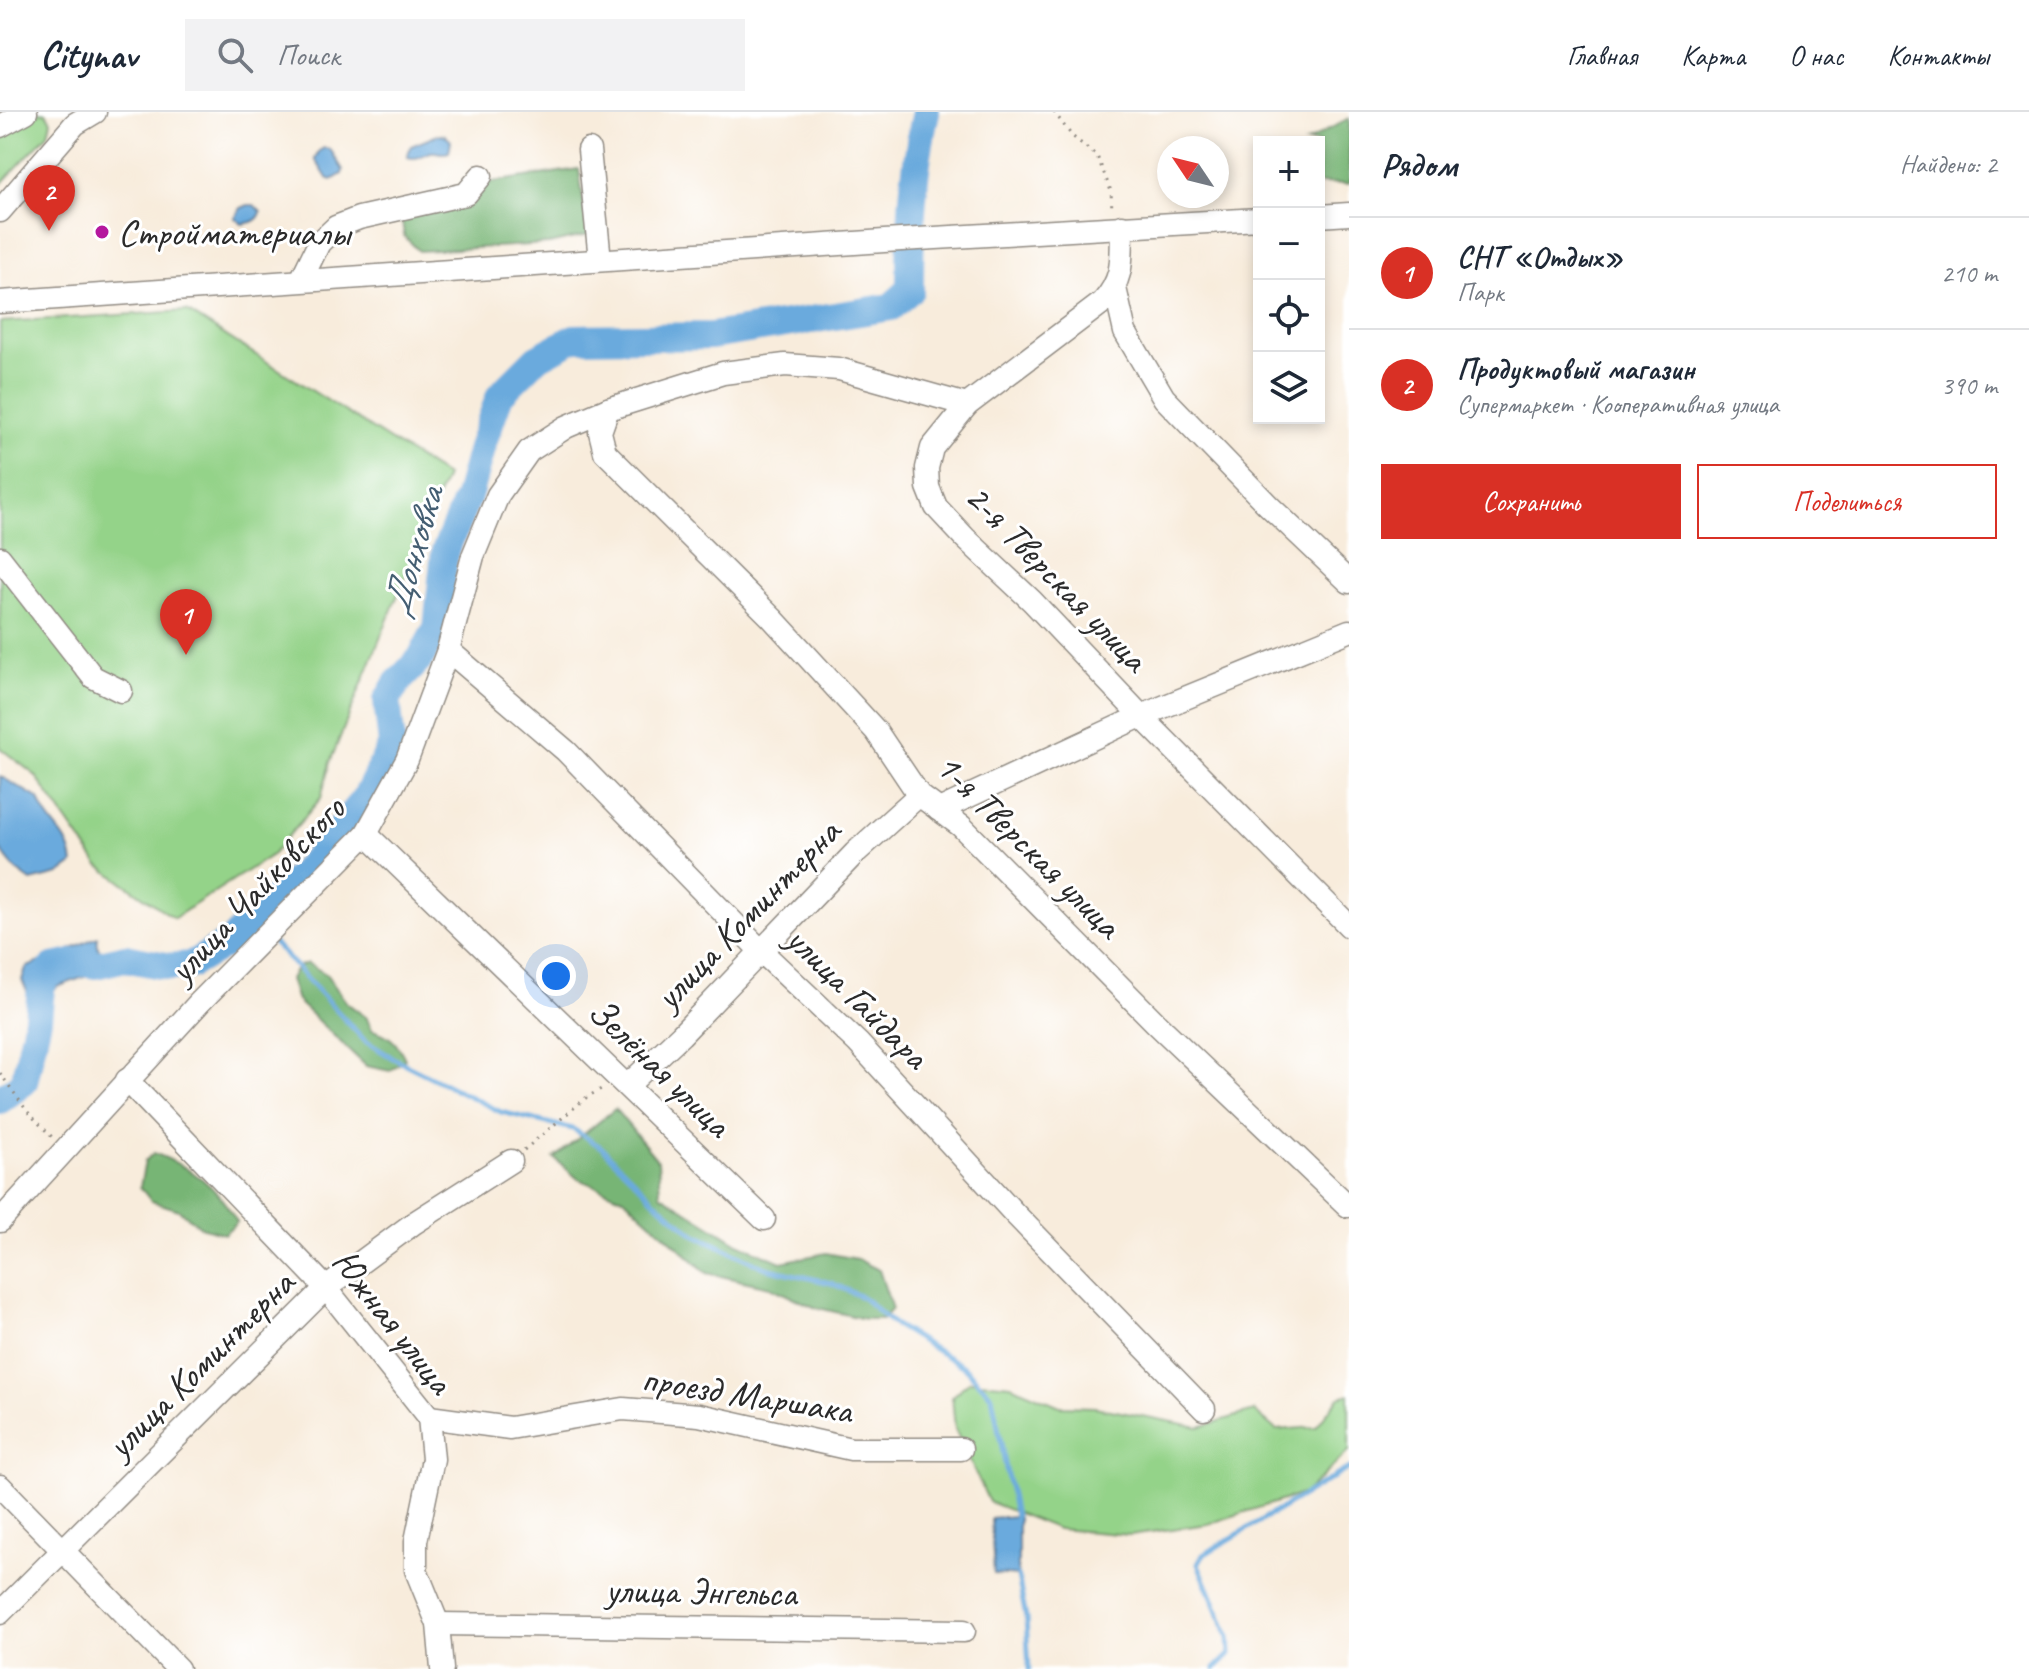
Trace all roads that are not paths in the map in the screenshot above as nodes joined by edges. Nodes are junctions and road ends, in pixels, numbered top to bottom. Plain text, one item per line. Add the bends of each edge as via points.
1 (26, 112) edge
2 (95, 112) edge
3 (70, 118) edge
4 (0, 126) edge
5 (589, 150) dead end
6 (481, 176) dead end
7 (0, 211) edge
8 (1349, 214) edge
9 (1325, 216) edge
10 (1253, 219) edge
11 (1118, 227) junction
12 (600, 260) junction
13 (301, 280) junction
14 (1115, 288) junction
15 (0, 302) edge
16 (967, 405) junction
17 (608, 409) junction
18 (0, 558) edge
19 (1349, 582) edge
20 (1349, 631) edge
21 (448, 650) junction
22 (121, 691) dead end
23 (1141, 716) junction
24 (919, 795) junction
25 (939, 810) junction
26 (366, 834) junction
27 (1349, 926) edge
28 (761, 951) junction
29 (127, 1080) junction
30 (624, 1081) junction
31 (511, 1161) road end
32 (1348, 1206) edge
33 (764, 1219) dead end
34 (0, 1221) edge
35 (326, 1288) junction
36 (1204, 1409) dead end
37 (429, 1417) junction
38 (961, 1449) dead end
39 (0, 1486) edge
40 (64, 1552) junction
41 (0, 1613) edge
42 (438, 1624) junction
43 (964, 1631) dead end
44 (178, 1669) edge
45 (442, 1669) edge

1 - 4 street
2 - 3 street
3 - 7 street
5 - 12 street
6 - 13 street via 466,194 336,227 319,243
8 - 9 street
10 - 11 street
11 - 12 street
11 - 14 street via 1121,273
12 - 13 street
13 - 15 street
14 - 16 street, 2-я Тверская улица
14 - 19 street via 1125,332 1164,398
16 - 17 street, улица Чайковского via 839,369 785,365 723,373
16 - 23 street, 2-я Тверская улица via 932,448 928,487 936,507
17 - 21 street, улица Чайковского via 529,451 498,495 473,556
17 - 24 street, 1-я Тверская улица via 600,432 605,452 876,731
18 - 22 street via 93,677
20 - 23 street
21 - 26 street, улица Чайковского via 407,760
21 - 28 street, улица Гайдара via 566,751
23 - 25 street
23 - 27 street, 2-я Тверская улица
24 - 25 street, 1-я Тверская улица
24 - 28 street, улица Коминтерна
25 - 32 street, 1-я Тверская улица
26 - 29 street, улица Чайковского
26 - 30 street, Зелёная улица
28 - 30 street, улица Коминтерна via 681,1035
28 - 36 street, улица Гайдара via 858,1043
29 - 34 street, улица Чайковского
29 - 35 street, Южная улица
30 - 33 street, Зелёная улица
31 - 35 street, улица Коминтерна
35 - 37 street, Южная улица
35 - 40 street, улица Коминтерна
37 - 38 street, проезд Маршака via 510,1428 623,1409 699,1415 851,1449
37 - 42 street, Южная улица via 433,1459 416,1541 416,1570
39 - 40 street
40 - 41 street, улица Коминтерна
40 - 44 street
42 - 43 street, улица Энгельса
42 - 45 street, Южная улица

